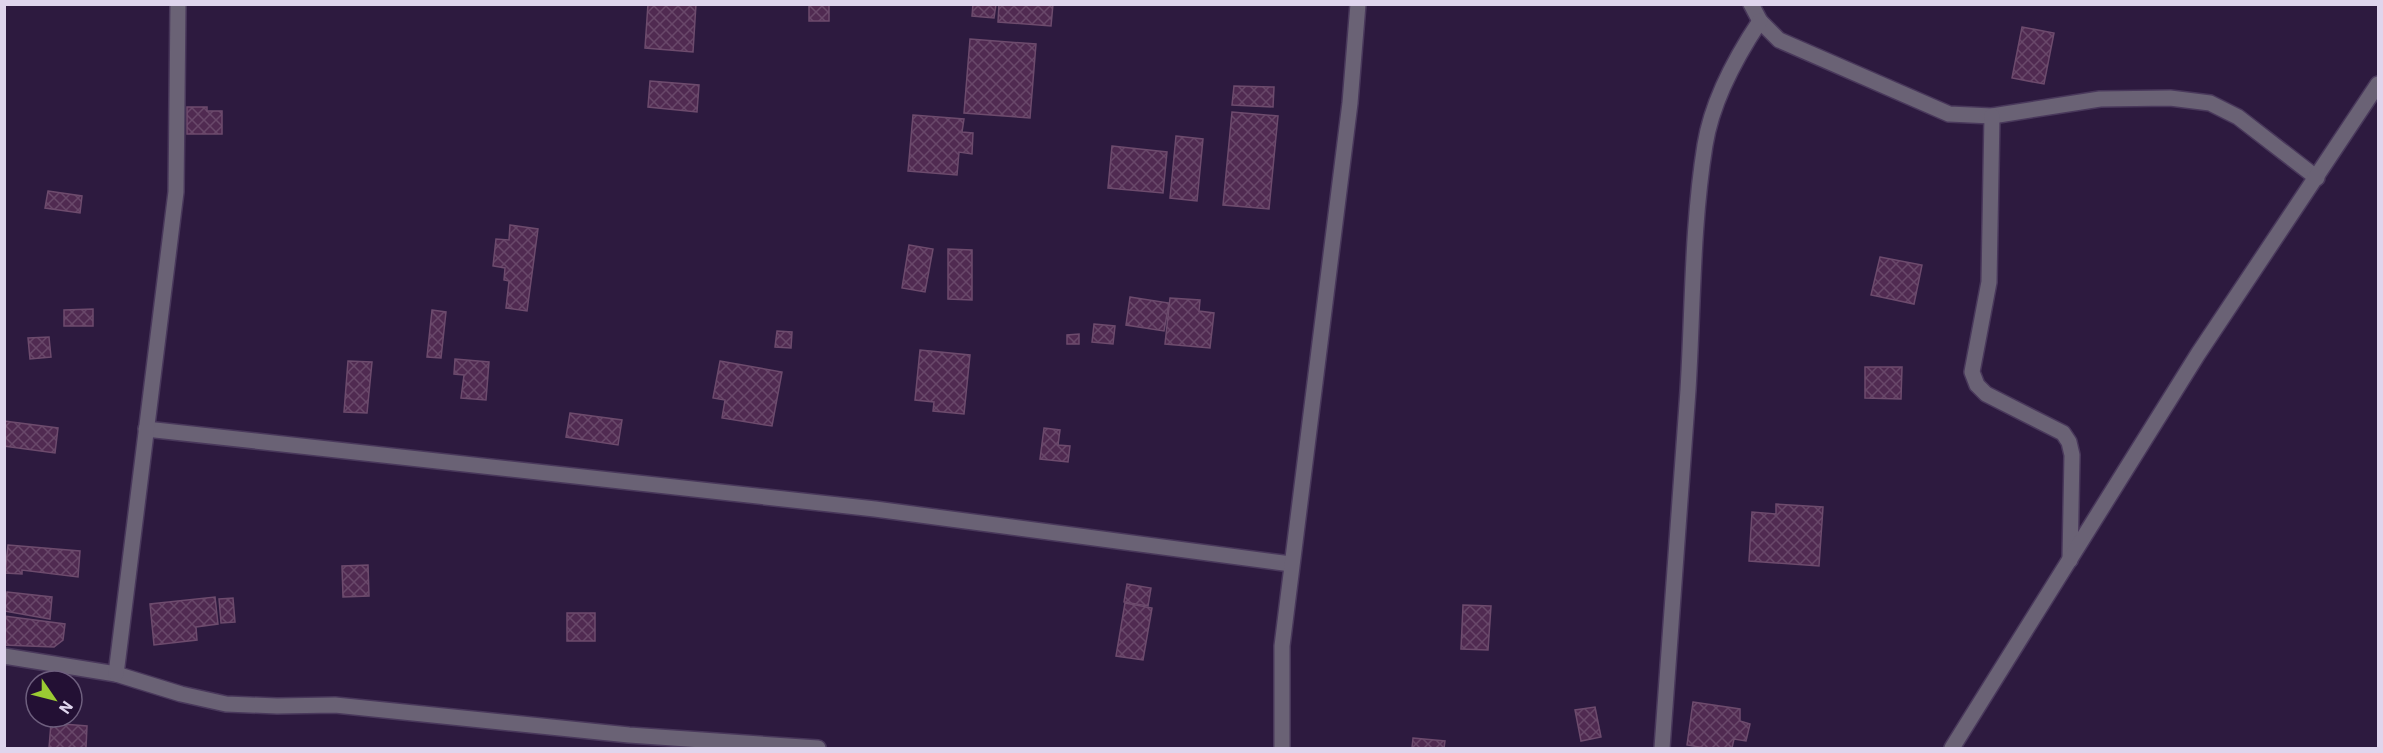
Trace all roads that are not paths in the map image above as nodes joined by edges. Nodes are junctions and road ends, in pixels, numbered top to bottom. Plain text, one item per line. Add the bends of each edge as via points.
1 (178, 4) edge
2 (1358, 4) edge
3 (1751, 4) edge
4 (1760, 21) junction
5 (2379, 84) edge
6 (1992, 116) junction
7 (2317, 178) junction
8 (146, 429) junction
9 (2070, 561) junction
10 (1291, 564) junction
11 (4, 656) edge
12 (116, 674) junction
13 (818, 748) edge
14 (1282, 748) edge
15 (1662, 748) edge
16 (1952, 748) edge

1 - 8 street via 176,192
2 - 10 street via 1350,103
3 - 4 street
4 - 6 street via 1779,40 1949,114
4 - 15 street via 1737,55 1705,143
5 - 7 street
6 - 7 street via 2100,99 2170,98 2210,103 2238,117
6 - 9 street via 1989,282 1972,372 1986,394 2063,433 2069,442
7 - 9 street via 2198,354
8 - 10 street via 874,509
8 - 12 street
9 - 16 street
10 - 14 street via 1282,646
11 - 12 street
12 - 13 street via 226,704 335,705 629,735

